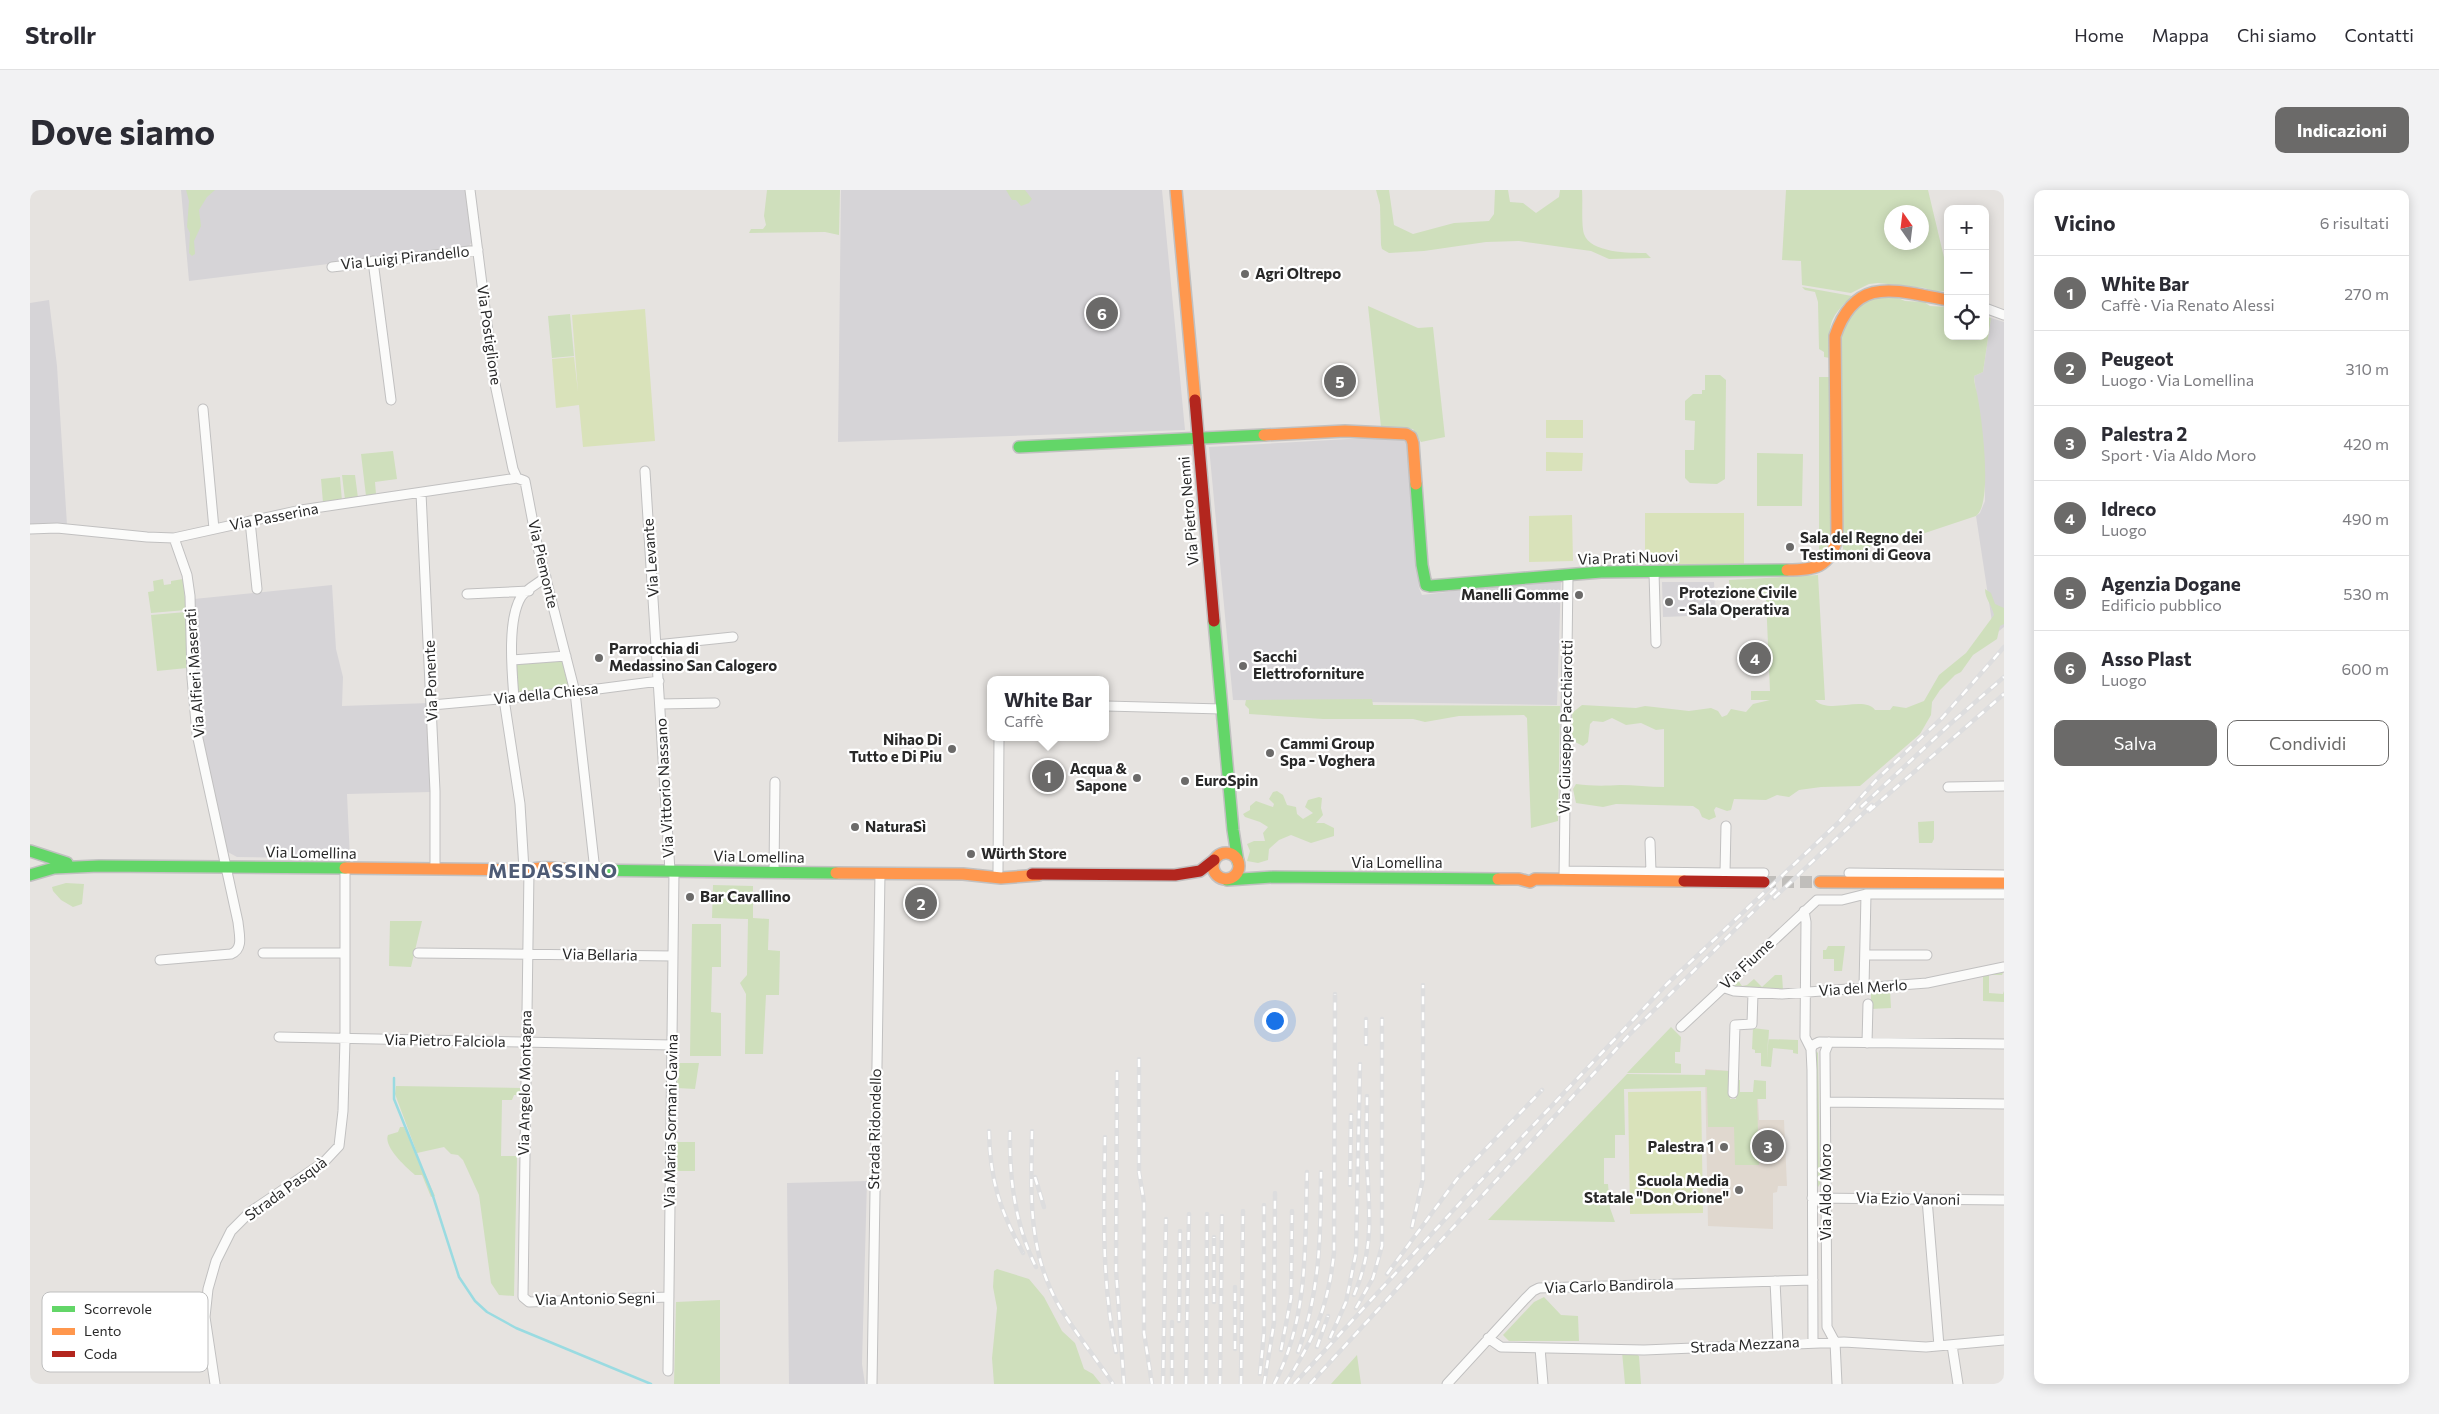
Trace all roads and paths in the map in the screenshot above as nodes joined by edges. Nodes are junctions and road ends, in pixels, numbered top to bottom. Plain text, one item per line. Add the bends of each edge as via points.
1 (470, 190) edge
2 (1176, 190) edge
3 (478, 250) junction
4 (373, 261) junction
5 (332, 266) dead end
6 (1944, 299) edge
7 (1989, 309) edge
8 (2004, 315) edge
9 (391, 400) dead end
10 (203, 408) dead end
11 (1197, 438) junction
12 (1019, 447) dead end
13 (645, 471) dead end
14 (517, 478) junction
15 (422, 493) junction
16 (250, 521) junction
17 (30, 529) edge
18 (214, 529) junction
19 (174, 538) junction
20 (1654, 572) junction
21 (1568, 575) junction
22 (546, 577) junction
23 (257, 589) dead end
24 (529, 591) junction
25 (467, 594) dead end
26 (733, 637) dead end
27 (1656, 643) dead end
28 (656, 644) junction
29 (566, 656) junction
30 (512, 660) junction
31 (659, 681) junction
32 (575, 692) junction
33 (514, 698) junction
34 (504, 699) junction
35 (715, 703) dead end
36 (660, 704) junction
37 (432, 705) junction
38 (1109, 706) edge
39 (1222, 709) junction
40 (999, 741) edge
41 (775, 782) dead end
42 (2004, 786) edge
43 (1948, 787) dead end
44 (1726, 826) dead end
45 (1232, 830) junction
46 (1650, 842) dead end
47 (30, 851) edge
48 (1217, 857) junction
49 (1239, 863) junction
50 (92, 866) junction
51 (226, 867) junction
52 (345, 868) junction
53 (435, 869) junction
54 (527, 870) junction
55 (595, 871) junction
56 (672, 871) junction
57 (998, 871) junction
58 (774, 872) junction
59 (1651, 872) junction
60 (880, 873) junction
61 (1725, 873) junction
62 (1849, 873) dead end
63 (962, 874) junction
64 (2004, 874) edge
65 (30, 875) edge
66 (1039, 875) junction
67 (1138, 876) junction
68 (1564, 876) junction
69 (1273, 877) junction
70 (1764, 877) joint
71 (1223, 879) junction
72 (1820, 882) tunnel mouth
73 (2004, 884) edge
74 (1866, 894) junction
75 (2004, 894) edge
76 (1804, 912) junction
77 (263, 953) dead end
78 (418, 953) dead end
79 (345, 954) junction
80 (527, 954) junction
81 (1865, 955) junction
82 (1927, 955) dead end
83 (673, 956) junction
84 (160, 960) dead end
85 (2004, 967) edge
86 (1864, 987) junction
87 (1722, 988) junction
88 (1806, 992) junction
89 (1753, 993) junction
90 (1868, 1004) dead end
91 (1681, 1027) dead end
92 (279, 1037) dead end
93 (345, 1039) junction
94 (526, 1042) junction
95 (1829, 1042) junction
96 (1867, 1043) junction
97 (2004, 1044) edge
98 (672, 1045) junction
99 (1811, 1049) junction
100 (1733, 1093) dead end
101 (1826, 1102) junction
102 (2004, 1104) edge
103 (1812, 1198) junction
104 (1826, 1198) junction
105 (1927, 1199) junction
106 (2004, 1200) edge
107 (1813, 1280) junction
108 (1775, 1281) junction
109 (208, 1292) edge
110 (523, 1297) joint
111 (669, 1297) junction
112 (208, 1337) edge
113 (1488, 1338) junction
114 (2004, 1340) edge
115 (1813, 1342) junction
116 (1835, 1342) junction
117 (1778, 1343) junction
118 (1952, 1345) junction
119 (1939, 1346) junction
120 (1540, 1348) junction
121 (668, 1371) dead end
122 (215, 1384) edge
123 (872, 1384) edge
124 (1447, 1384) edge
125 (1543, 1384) edge
126 (1837, 1384) edge
127 (1958, 1384) edge

1 - 3 street, Via Postiglione
2 - 11 main road, Via Pietro Nenni
3 - 4 street, Via Luigi Pirandello
3 - 14 street, Via Postiglione via 494,379
4 - 5 street, Via Luigi Pirandello
4 - 9 street
6 - 20 main road, Via Prati Nuovi via 1880,291 1861,296 1841,316 1835,336 1837,538 1836,549 1827,561 1812,570
7 - 8 street
10 - 18 street
11 - 12 main road
11 - 21 main road, Via Prati Nuovi via 1345,431 1406,434 1413,443 1426,584
11 - 39 main road, Via Pietro Nenni
13 - 28 street, Via Levante
14 - 15 street, Via Passerina
14 - 22 street, Via Piemonte via 525,481
15 - 16 street, Via Passerina via 301,510
15 - 37 street, Via Ponente
16 - 18 street, Via Passerina
16 - 23 street
17 - 19 street, Via Passerina via 57,528
18 - 19 street, Via Passerina
19 - 51 street, Via Alfieri Maserati via 187,575 190,596 197,734
20 - 21 main road, Via Prati Nuovi
20 - 27 street
21 - 68 street, Via Giuseppe Pacchiarotti
22 - 24 street
22 - 29 street, Via Piemonte
24 - 25 street
24 - 30 street via 522,595 514,623
26 - 28 street
28 - 31 street, Via Vittorio Nassano
29 - 30 street
29 - 32 street, Via Piemonte
30 - 33 street
31 - 32 street, Via della Chiesa
31 - 36 street, Via Vittorio Nassano
32 - 33 street, Via della Chiesa
32 - 55 street
33 - 34 street, Via della Chiesa
34 - 37 street, Via della Chiesa
34 - 54 street, Via Angelo Montagna
35 - 36 street, Via Vittorio Nassano
36 - 56 street, Via Vittorio Nassano
37 - 53 street, Via Ponente
38 - 39 street
39 - 45 main road, Via Pietro Nenni
40 - 57 street
41 - 58 street
42 - 43 street
44 - 61 street
45 - 48 main road
45 - 49 main road, Via Pietro Nenni
46 - 59 street
47 - 50 main road via 52,860
48 - 49 main road, Via Lomellina via 1229,853
48 - 67 main road, Via Lomellina via 1206,868 1194,873
48 - 71 main road via 1213,870
49 - 69 main road, Via Lomellina via 1250,873
49 - 71 main road via 1235,876
50 - 51 main road, Via Lomellina
50 - 65 main road via 54,868
51 - 52 main road, Via Lomellina
51 - 84 street, Via Alfieri Maserati via 238,927 240,945 237,951
52 - 53 main road, Via Lomellina
52 - 79 street, Strada Pasquà
53 - 54 main road, Via Lomellina
54 - 55 main road, Via Lomellina via 538,867
54 - 80 street, Via Angelo Montagna
55 - 56 main road, Via Lomellina
56 - 58 main road, Via Lomellina
56 - 83 street, Via Maria Sormani Gavina
57 - 63 main road, Via Lomellina
57 - 66 main road, Via Lomellina
58 - 60 main road, Via Lomellina
59 - 61 street, Via Lomellina
59 - 68 street, Via Lomellina
60 - 63 main road, Via Lomellina
60 - 123 street, Strada Ridondello
61 - 70 street, Via Lomellina
62 - 64 street
63 - 66 main road, Via Lomellina via 982,878
66 - 67 main road, Via Lomellina
67 - 71 main road, Via Lomellina
68 - 69 main road, Via Lomellina via 1535,879 1524,876 1520,879
68 - 70 main road, Via Lomellina
69 - 71 main road, Via Lomellina
72 - 73 main road
74 - 75 street
74 - 76 street, Via Fiume via 1814,902
74 - 81 street
76 - 87 street, Via Fiume
76 - 88 street, Via Aldo Moro
77 - 79 street
78 - 80 street, Via Bellaria
79 - 93 street, Strada Pasquà
80 - 83 street, Via Bellaria
80 - 94 street, Via Angelo Montagna
81 - 82 street
81 - 86 street
83 - 98 street, Via Maria Sormani Gavina
85 - 86 street, Via del Merlo via 1927,983
86 - 88 street, Via del Merlo
87 - 89 street, Via del Merlo
87 - 91 street, Via Fiume
88 - 89 street, Via del Merlo
88 - 99 street, Via Aldo Moro via 1805,1037
89 - 100 street via 1752,1024 1736,1025
90 - 96 street
92 - 93 street, Via Pietro Falciola
93 - 94 street, Via Pietro Falciola
93 - 109 street, Strada Pasquà via 339,1146 324,1162 250,1212 231,1231 216,1261
94 - 98 street, Via Pietro Falciola
94 - 110 street, Via Angelo Montagna
95 - 96 street
95 - 99 street via 1816,1043
95 - 101 street, Via Aldo Moro via 1825,1052
96 - 97 street
98 - 111 street, Via Maria Sormani Gavina
99 - 103 street, Via Aldo Moro
101 - 102 street
101 - 104 street, Via Aldo Moro
103 - 104 street, Via Ezio Vanoni
103 - 107 street, Via Aldo Moro
104 - 105 street, Via Ezio Vanoni
104 - 116 street, Via Aldo Moro via 1827,1327
105 - 106 street, Via Ezio Vanoni
105 - 119 street
107 - 108 street, Via Carlo Bandirola
107 - 115 street, Via Aldo Moro
108 - 113 street, Via Carlo Bandirola via 1540,1288 1533,1291
108 - 117 street
110 - 111 street, Via Antonio Segni via 529,1302
111 - 121 street, Via Maria Sormani Gavina
112 - 122 street, Strada Pasquà
113 - 120 street, Strada Mezzana via 1501,1346
113 - 124 street, Via Carlo Bandirola
114 - 118 street, Strada Mezzana
115 - 116 street, Strada Mezzana
115 - 117 street, Strada Mezzana
116 - 119 street, Strada Mezzana
116 - 126 street, Via Aldo Moro
117 - 120 street, Strada Mezzana via 1644,1350
118 - 119 street, Strada Mezzana
118 - 127 street
120 - 125 street

